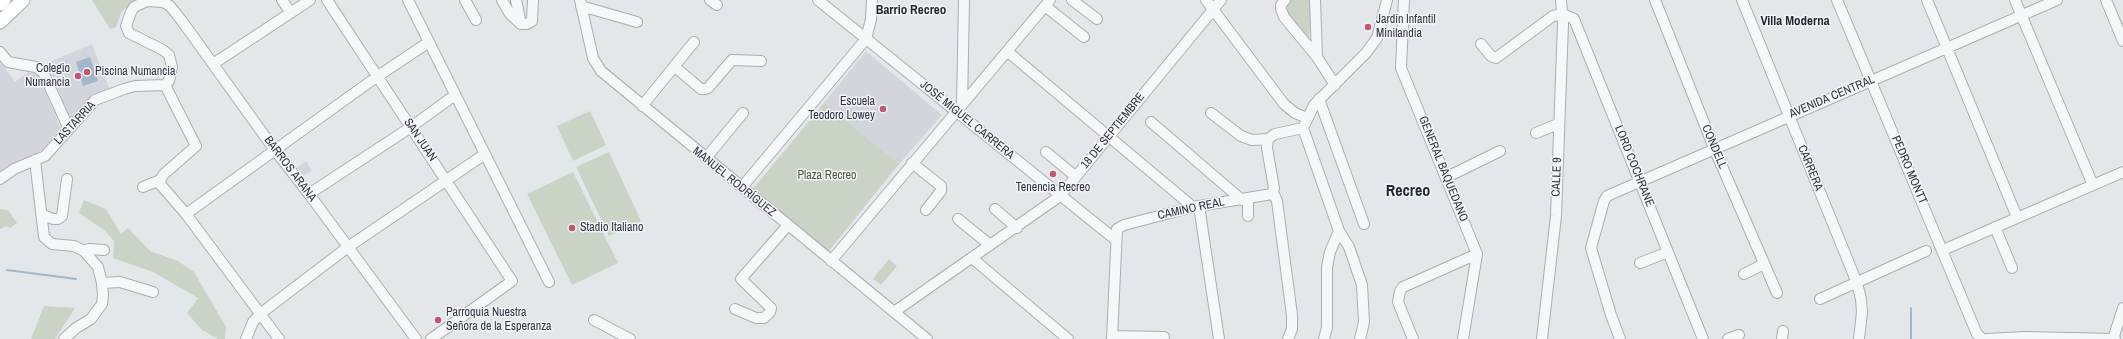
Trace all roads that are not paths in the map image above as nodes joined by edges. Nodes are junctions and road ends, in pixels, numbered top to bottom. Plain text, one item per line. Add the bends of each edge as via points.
1 (4, 0) edge
2 (23, 0) edge
3 (282, 0) edge
4 (310, 0) edge
5 (327, 0) edge
6 (408, 0) edge
7 (465, 0) edge
8 (502, 0) edge
9 (516, 0) edge
10 (533, 0) edge
11 (818, 0) edge
12 (872, 0) edge
13 (964, 0) edge
14 (1072, 0) edge
15 (1206, 0) edge
16 (1221, 0) edge
17 (1285, 0) edge
18 (1315, 0) edge
19 (1404, 0) edge
20 (1556, 0) edge
21 (1562, 0) edge
22 (1655, 0) edge
23 (1742, 0) edge
24 (1836, 0) edge
25 (1927, 0) edge
26 (2015, 0) edge
27 (2057, 0) edge
28 (2106, 0) edge
29 (164, 1) edge
30 (1384, 2) edge
31 (580, 3) edge
32 (1047, 3) edge
33 (0, 4) edge
34 (1213, 10) junction
35 (291, 13) junction
36 (1563, 14) junction
37 (2022, 15) junction
38 (1098, 19) dead end
39 (476, 20) dead end
40 (2119, 20) edge
41 (0, 22) edge
42 (638, 22) dead end
43 (521, 24) junction
44 (1084, 37) dead end
45 (866, 39) junction
46 (2123, 41) edge
47 (429, 42) junction
48 (694, 42) dead end
49 (1482, 44) dead end
50 (1947, 48) junction
51 (0, 52) edge
52 (1008, 52) junction
53 (1317, 57) junction
54 (761, 61) dead end
55 (213, 64) junction
56 (675, 67) junction
57 (378, 76) junction
58 (1871, 81) junction
59 (165, 85) junction
60 (1335, 85) junction
61 (455, 95) junction
62 (1319, 100) junction
63 (642, 106) junction
64 (959, 108) junction
65 (743, 113) dead end
66 (1211, 113) dead end
67 (1790, 116) junction
68 (1308, 118) junction
69 (1150, 122) dead end
70 (1558, 124) junction
71 (411, 127) junction
72 (1303, 128) junction
73 (69, 129) junction
74 (1536, 133) dead end
75 (1109, 136) junction
76 (1268, 139) junction
77 (1714, 148) junction
78 (274, 149) junction
79 (1500, 151) dead end
80 (1046, 152) dead end
81 (485, 154) junction
82 (706, 158) junction
83 (35, 160) junction
84 (912, 163) junction
85 (2123, 172) edge
86 (1076, 176) junction
87 (1447, 177) junction
88 (0, 179) edge
89 (67, 179) dead end
90 (446, 179) junction
91 (160, 180) junction
92 (1640, 181) junction
93 (2093, 185) junction
94 (143, 186) dead end
95 (742, 187) junction
96 (1273, 192) junction
97 (309, 194) junction
98 (1060, 196) junction
99 (1245, 199) junction
100 (1196, 206) junction
101 (995, 209) dead end
102 (926, 210) dead end
103 (41, 214) junction
104 (186, 214) junction
105 (1248, 216) dead end
106 (2016, 217) junction
107 (958, 219) dead end
108 (1364, 224) dead end
109 (788, 225) junction
110 (1995, 227) junction
111 (1016, 228) junction
112 (1339, 230) junction
113 (1116, 240) junction
114 (990, 246) junction
115 (348, 247) junction
116 (104, 250) dead end
117 (1943, 250) junction
118 (84, 251) junction
119 (1926, 251) dead end
120 (1668, 252) junction
121 (1477, 254) junction
122 (972, 258) junction
123 (831, 261) junction
124 (1640, 263) dead end
125 (1764, 264) junction
126 (2012, 268) dead end
127 (1744, 274) dead end
128 (549, 282) dead end
129 (102, 283) junction
130 (1856, 283) junction
131 (153, 292) dead end
132 (1777, 293) dead end
133 (1820, 299) dead end
134 (2123, 308) edge
135 (735, 309) dead end
136 (894, 312) junction
137 (260, 314) junction
138 (594, 320) dead end
139 (1739, 334) dead end
140 (1164, 337) dead end
141 (1112, 338) edge
142 (2025, 338) edge
143 (64, 339) edge
144 (246, 339) edge
145 (278, 339) edge
146 (416, 339) edge
147 (431, 339) edge
148 (630, 339) edge
149 (927, 339) edge
150 (1067, 339) edge
151 (1219, 339) edge
152 (1288, 339) edge
153 (1324, 339) edge
154 (1360, 339) edge
155 (1413, 339) edge
156 (1463, 339) edge
157 (1542, 339) edge
158 (1620, 339) edge
159 (1703, 339) edge
160 (1728, 339) edge
161 (1859, 339) edge
162 (1985, 339) edge
163 (2114, 339) edge

1 - 33 main road
2 - 41 main road
3 - 35 street
4 - 35 street
5 - 57 street, SAN JUAN
6 - 47 street
7 - 39 street
8 - 43 street via 510,14
9 - 43 street
10 - 43 street via 532,21
11 - 45 street, JOSÉ MIGUEL CARRERA
12 - 45 street via 872,19
13 - 64 street
14 - 38 street
15 - 34 street
16 - 34 street, 18 DE SEPTIEMBRE
17 - 53 street via 1281,5 1284,17
18 - 53 street
19 - 87 street, GENERAL BAQUEDANO via 1401,68
20 - 21 street
21 - 36 street
22 - 77 street, CONDELL
23 - 67 street, CARRERA
24 - 58 street, PEDRO MONTT
25 - 50 street
26 - 37 street
27 - 37 street, AVENIDA CENTRAL
28 - 40 street
29 - 55 street, BARROS ARANA
29 - 59 street via 147,1 134,7 126,26 129,33 163,50 172,61 172,72
30 - 60 street via 1377,38
31 - 42 street
31 - 63 street, MANUEL RODRÍGUEZ via 595,63
32 - 44 street
32 - 52 street
34 - 68 street via 1284,104
34 - 75 street, 18 DE SEPTIEMBRE
35 - 55 street
36 - 49 street via 1553,16 1496,58 1491,56
36 - 70 street, CALLE 9
36 - 92 street, LORD COCHRANE via 1574,19
37 - 50 street, AVENIDA CENTRAL
37 - 93 street
40 - 46 street
45 - 64 street, JOSÉ MIGUEL CARRERA
45 - 95 street
47 - 57 street
47 - 61 street
48 - 56 street
50 - 58 street, AVENIDA CENTRAL
50 - 106 street
51 - 73 street via 8,62 36,67 43,72
52 - 64 street
52 - 75 street
53 - 60 street
54 - 56 street via 732,60 705,89
55 - 78 street, BARROS ARANA
56 - 63 street
57 - 71 street, SAN JUAN
57 - 78 street
58 - 67 street, AVENIDA CENTRAL
58 - 117 street, PEDRO MONTT
59 - 73 street, LASTARRIA via 135,86 95,100
59 - 91 street via 196,146
60 - 62 street
61 - 71 street
61 - 81 street
62 - 68 street
62 - 108 street
63 - 82 street, MANUEL RODRÍGUEZ
64 - 84 street
64 - 98 street, JOSÉ MIGUEL CARRERA
65 - 82 street
66 - 76 street via 1241,136 1252,140
67 - 77 street, AVENIDA CENTRAL
67 - 130 street, CARRERA
68 - 72 street
69 - 99 street
70 - 74 street
70 - 157 street, CALLE 9 via 1556,216
71 - 90 street, SAN JUAN
71 - 97 street
72 - 76 street via 1275,134
72 - 112 street
73 - 83 street, LASTARRIA via 45,156
75 - 86 street, 18 DE SEPTIEMBRE
75 - 100 street
76 - 96 street
77 - 92 street, AVENIDA CENTRAL
77 - 125 street, CONDELL
78 - 97 street, BARROS ARANA
78 - 104 street
79 - 87 street
80 - 86 street
81 - 90 street
81 - 128 street
82 - 95 street, MANUEL RODRÍGUEZ
83 - 88 street, LASTARRIA via 14,169
83 - 103 street
84 - 102 street via 941,186 941,191
84 - 123 street
85 - 93 street
86 - 98 street, 18 DE SEPTIEMBRE
87 - 121 street, GENERAL BAQUEDANO
89 - 103 street via 62,216 53,219
90 - 115 street
90 - 147 street, SAN JUAN via 512,281
91 - 94 street
91 - 104 street via 160,184
92 - 120 street, LORD COCHRANE
92 - 158 street, AVENIDA CENTRAL via 1608,196 1604,201 1591,248
93 - 106 street
95 - 109 street, MANUEL RODRÍGUEZ
96 - 99 street, CAMINO REAL via 1270,196
96 - 152 street via 1277,201 1292,315 1292,329
97 - 115 street, BARROS ARANA
98 - 111 street, 18 DE SEPTIEMBRE
98 - 113 street, JOSÉ MIGUEL CARRERA
99 - 100 street, CAMINO REAL
99 - 105 street
100 - 113 street, CAMINO REAL via 1120,226
100 - 151 street
101 - 111 street
103 - 118 street via 46,241 74,246
104 - 137 street
106 - 110 street
107 - 114 street
109 - 123 street, MANUEL RODRÍGUEZ
109 - 135 street via 741,279 771,308 770,312 764,318 756,318
110 - 117 street
110 - 126 street
111 - 114 street, 18 DE SEPTIEMBRE
112 - 153 street via 1327,267 1327,327
112 - 154 street via 1349,246 1362,285 1364,322
113 - 141 street, CAMINO REAL
114 - 122 street, 18 DE SEPTIEMBRE
115 - 137 street
115 - 146 street, BARROS ARANA
116 - 118 street
117 - 162 street, PEDRO MONTT via 1977,334
118 - 129 street via 98,268
119 - 130 street
120 - 124 street
120 - 159 street, LORD COCHRANE
121 - 155 street via 1403,287 1398,296 1400,307
121 - 156 street
122 - 136 street, 18 DE SEPTIEMBRE
122 - 150 street
123 - 136 street, MANUEL RODRÍGUEZ
125 - 127 street
125 - 132 street, CONDELL
129 - 131 street via 120,282
129 - 143 street via 102,304 91,319
130 - 133 street
130 - 161 street, CARRERA via 1862,312
134 - 163 street
136 - 149 street, MANUEL RODRÍGUEZ
137 - 144 street via 253,322
137 - 145 street
138 - 148 street
139 - 160 street
140 - 141 street
142 - 162 street
142 - 163 street

